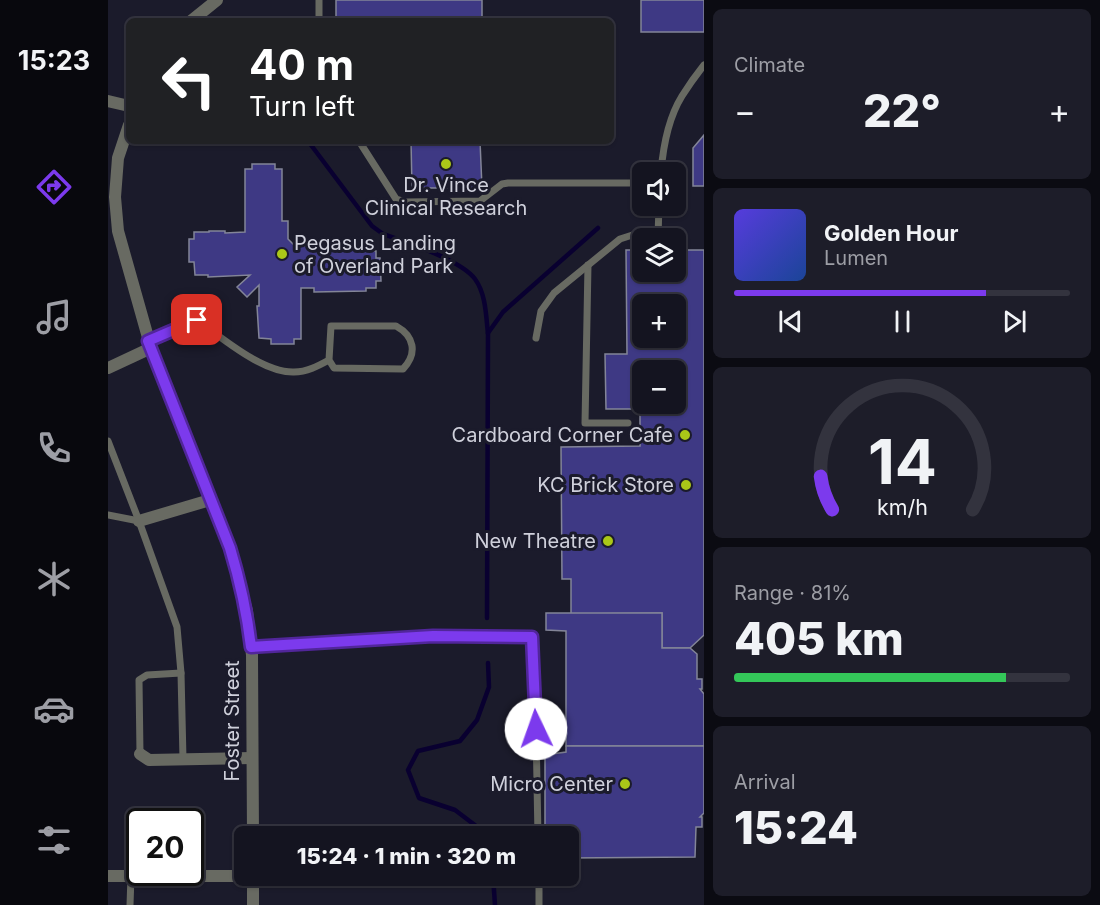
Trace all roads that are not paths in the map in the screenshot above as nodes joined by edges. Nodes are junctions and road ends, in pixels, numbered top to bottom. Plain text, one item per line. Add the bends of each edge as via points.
1 (217, 0) edge
2 (319, 0) edge
3 (195, 18) edge
4 (320, 18) edge
5 (704, 65) edge
6 (108, 101) edge
7 (126, 105) edge
8 (126, 134) edge
9 (361, 144) edge
10 (662, 162) edge
11 (632, 183) edge
12 (659, 216) edge
13 (588, 265) junction
14 (536, 338) dead end
15 (150, 344) junction
16 (329, 360) junction
17 (108, 368) edge
18 (628, 423) dead end
19 (108, 441) edge
20 (210, 500) junction
21 (108, 515) edge
22 (139, 521) junction
23 (251, 647) junction
24 (181, 673) junction
25 (140, 754) joint
26 (183, 759) junction
27 (252, 759) junction
28 (253, 826) edge
29 (538, 826) edge
30 (108, 876) edge
31 (126, 876) edge
32 (204, 876) edge
33 (234, 876) edge
34 (130, 886) edge
35 (253, 886) edge
36 (539, 886) edge
37 (130, 905) edge
38 (253, 905) edge
39 (539, 905) edge

1 - 3 street
2 - 4 lane
5 - 10 lane via 681,98 668,129
6 - 7 street
8 - 15 street, Foster Street via 118,158 118,231
9 - 11 lane via 396,199 406,202 480,201 508,183
12 - 13 lane via 659,233 645,231 620,239
13 - 14 lane via 554,293 542,311
13 - 18 lane via 585,423
15 - 16 lane via 197,320 246,356 272,369 293,373
15 - 17 street
15 - 20 street, Foster Street
16 - 16 lane via 334,368 403,369 413,349 404,331 396,326 331,326
19 - 22 lane
20 - 22 street
20 - 23 street, Foster Street via 236,568
21 - 22 lane
22 - 24 lane via 177,627
23 - 27 street, Foster Street
23 - 29 lane via 433,636 532,637
24 - 25 lane via 147,675 139,680
24 - 26 lane
25 - 26 street via 149,759
26 - 27 street
27 - 28 street, Foster Street
30 - 31 street
32 - 33 street
34 - 37 lane
35 - 38 street
36 - 39 lane

